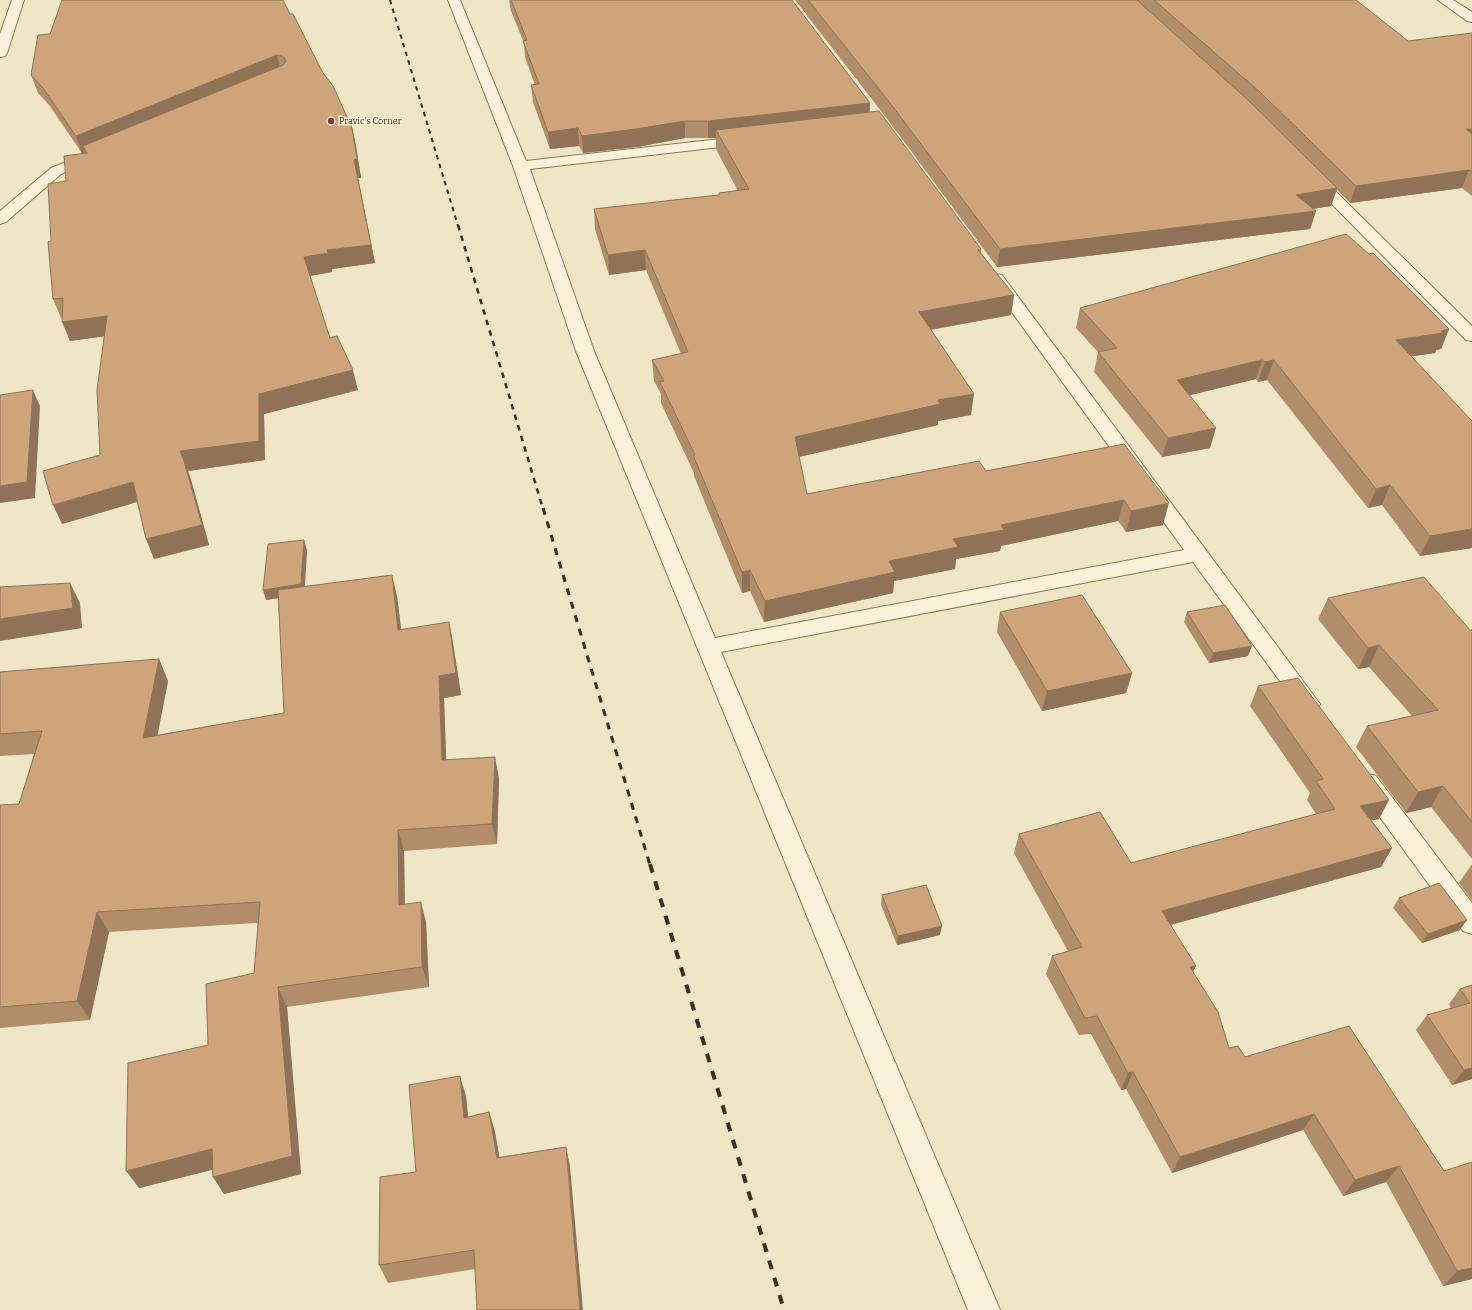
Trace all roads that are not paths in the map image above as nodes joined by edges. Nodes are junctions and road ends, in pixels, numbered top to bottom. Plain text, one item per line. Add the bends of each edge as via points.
1 (18, 0) edge
2 (1444, 0) edge
3 (458, 2) edge
4 (1472, 18) edge
5 (0, 53) edge
6 (756, 138) edge
7 (107, 150) edge
8 (520, 166) junction
9 (1305, 169) edge
10 (0, 202) edge
11 (0, 220) edge
12 (985, 264) edge
13 (1472, 336) edge
14 (1198, 554) junction
15 (708, 648) junction
16 (1321, 719) edge
17 (1358, 770) edge
18 (1472, 923) edge
19 (984, 1310) edge

1 - 5 street
2 - 4 street
3 - 8 street
6 - 8 street
7 - 11 street via 56,171
8 - 15 street via 585,352
9 - 13 street
10 - 11 street
12 - 14 street
14 - 15 street
14 - 16 street
15 - 19 street
17 - 18 street

